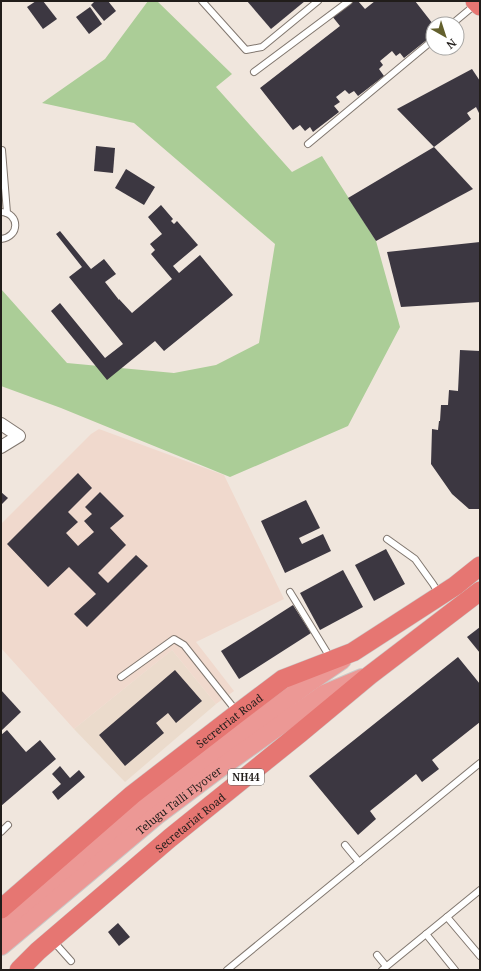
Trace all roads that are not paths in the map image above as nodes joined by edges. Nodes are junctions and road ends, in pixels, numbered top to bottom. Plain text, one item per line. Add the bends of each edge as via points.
1 (202, 1) edge
2 (318, 1) edge
3 (349, 1) edge
4 (477, 4) edge
5 (462, 16) edge
6 (425, 47) edge
7 (254, 72) dead end
8 (308, 144) dead end
9 (1, 150) edge
10 (4, 212) edge
11 (1, 239) edge
12 (1, 424) edge
13 (1, 447) edge
14 (387, 538) dead end
15 (480, 566) edge
16 (480, 591) edge
17 (290, 592) dead end
18 (440, 595) junction
19 (353, 652) junction
20 (332, 660) junction
21 (370, 675) junction
22 (121, 677) dead end
23 (238, 713) junction
24 (480, 763) edge
25 (150, 810) junction
26 (8, 825) dead end
27 (1, 832) edge
28 (345, 845) dead end
29 (359, 862) junction
30 (480, 890) edge
31 (1, 909) edge
32 (447, 917) junction
33 (1, 926) edge
34 (426, 934) junction
35 (52, 940) junction
36 (1, 946) edge
37 (377, 955) dead end
38 (480, 956) edge
39 (71, 961) dead end
40 (25, 968) edge
41 (384, 968) edge
42 (227, 970) edge
43 (455, 970) edge

1 - 2 lane via 246,50 262,47
3 - 7 lane
4 - 5 lane
6 - 8 lane
9 - 10 lane
10 - 11 lane via 14,219 15,228 10,236
12 - 13 street via 19,436
14 - 18 lane via 415,559
15 - 18 highway, Secretriat Road
16 - 21 highway, Secretariat Road / NH44
17 - 20 lane
18 - 19 highway, Secretriat Road
19 - 20 highway, Secretriat Road
19 - 25 main road, Telugu Talli Flyover via 310,682
20 - 23 highway, Secretriat Road via 283,680
21 - 25 main road, Telugu Talli Flyover via 324,694 216,771
21 - 35 highway, Secretariat Road / NH44 via 170,838
22 - 23 lane via 174,639 184,645
23 - 31 highway, Secretriat Road via 132,795
24 - 29 lane
25 - 33 main road, Telugu Talli Flyover
25 - 36 main road, Telugu Talli Flyover
26 - 27 lane
28 - 29 lane
29 - 42 lane
30 - 32 lane
32 - 34 lane
32 - 38 lane
34 - 41 lane
34 - 43 lane
35 - 39 lane
35 - 40 highway, Secretariat Road / NH44
37 - 41 lane

